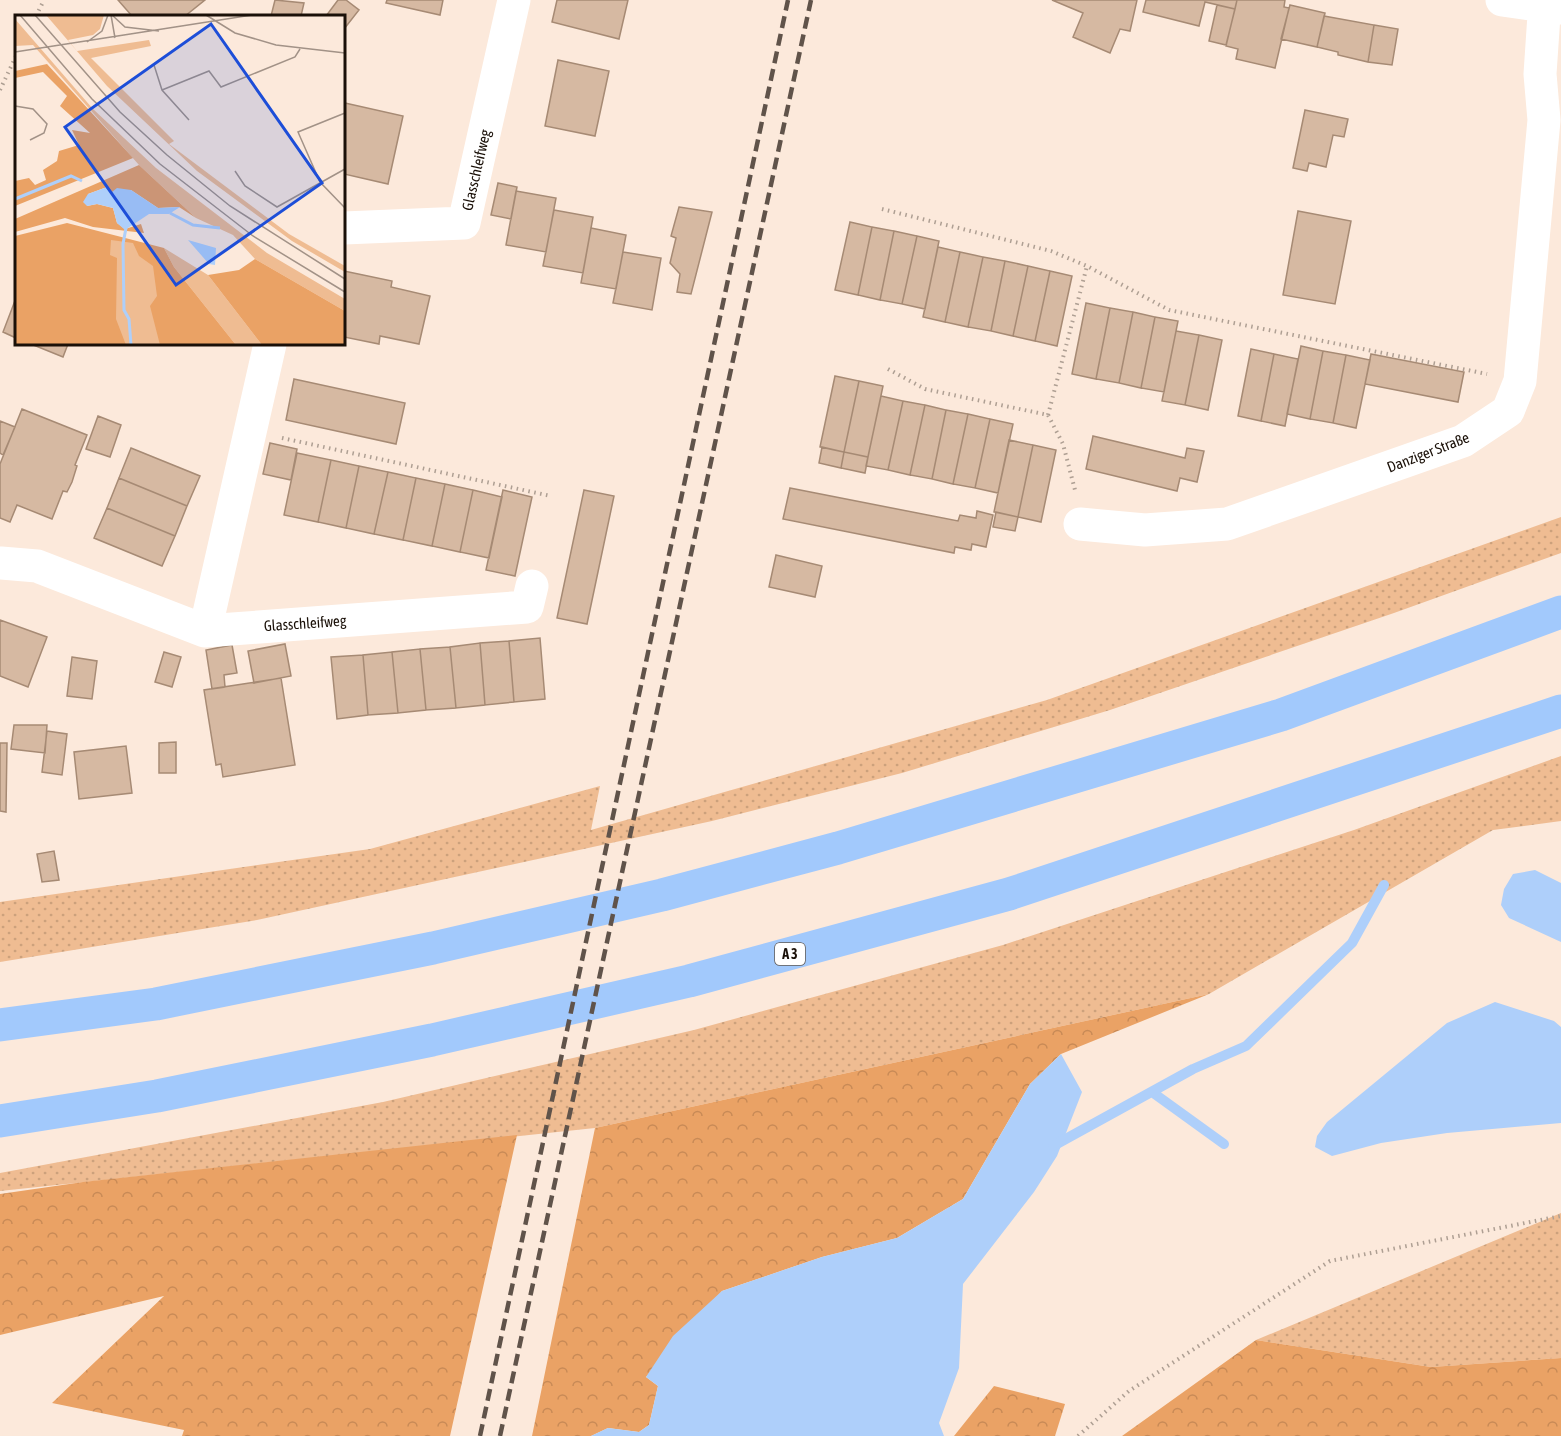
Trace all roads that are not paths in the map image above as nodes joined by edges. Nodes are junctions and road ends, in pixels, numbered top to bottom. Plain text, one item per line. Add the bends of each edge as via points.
1 (514, 0) edge
2 (1502, 0) edge
3 (1550, 5) edge
4 (345, 228) edge
5 (270, 345) edge
6 (1080, 524) road end
7 (1, 563) edge
8 (532, 586) dead end
9 (1561, 612) edge
10 (206, 631) junction
11 (1561, 711) edge
12 (0, 1025) edge
13 (0, 1121) edge

1 - 4 street, Glasschleifweg via 464,223
2 - 3 street
3 - 6 street, Danziger Straße via 1540,74 1544,120 1520,381 1508,411 1463,441 1227,524 1145,530
5 - 10 street
7 - 10 street, Glasschleifweg via 37,566
8 - 10 street, Glasschleifweg via 527,607
9 - 12 highway via 1281,715 838,848 673,892 433,948 156,1004
11 - 13 highway, A 3 via 1009,894 689,981 157,1096

